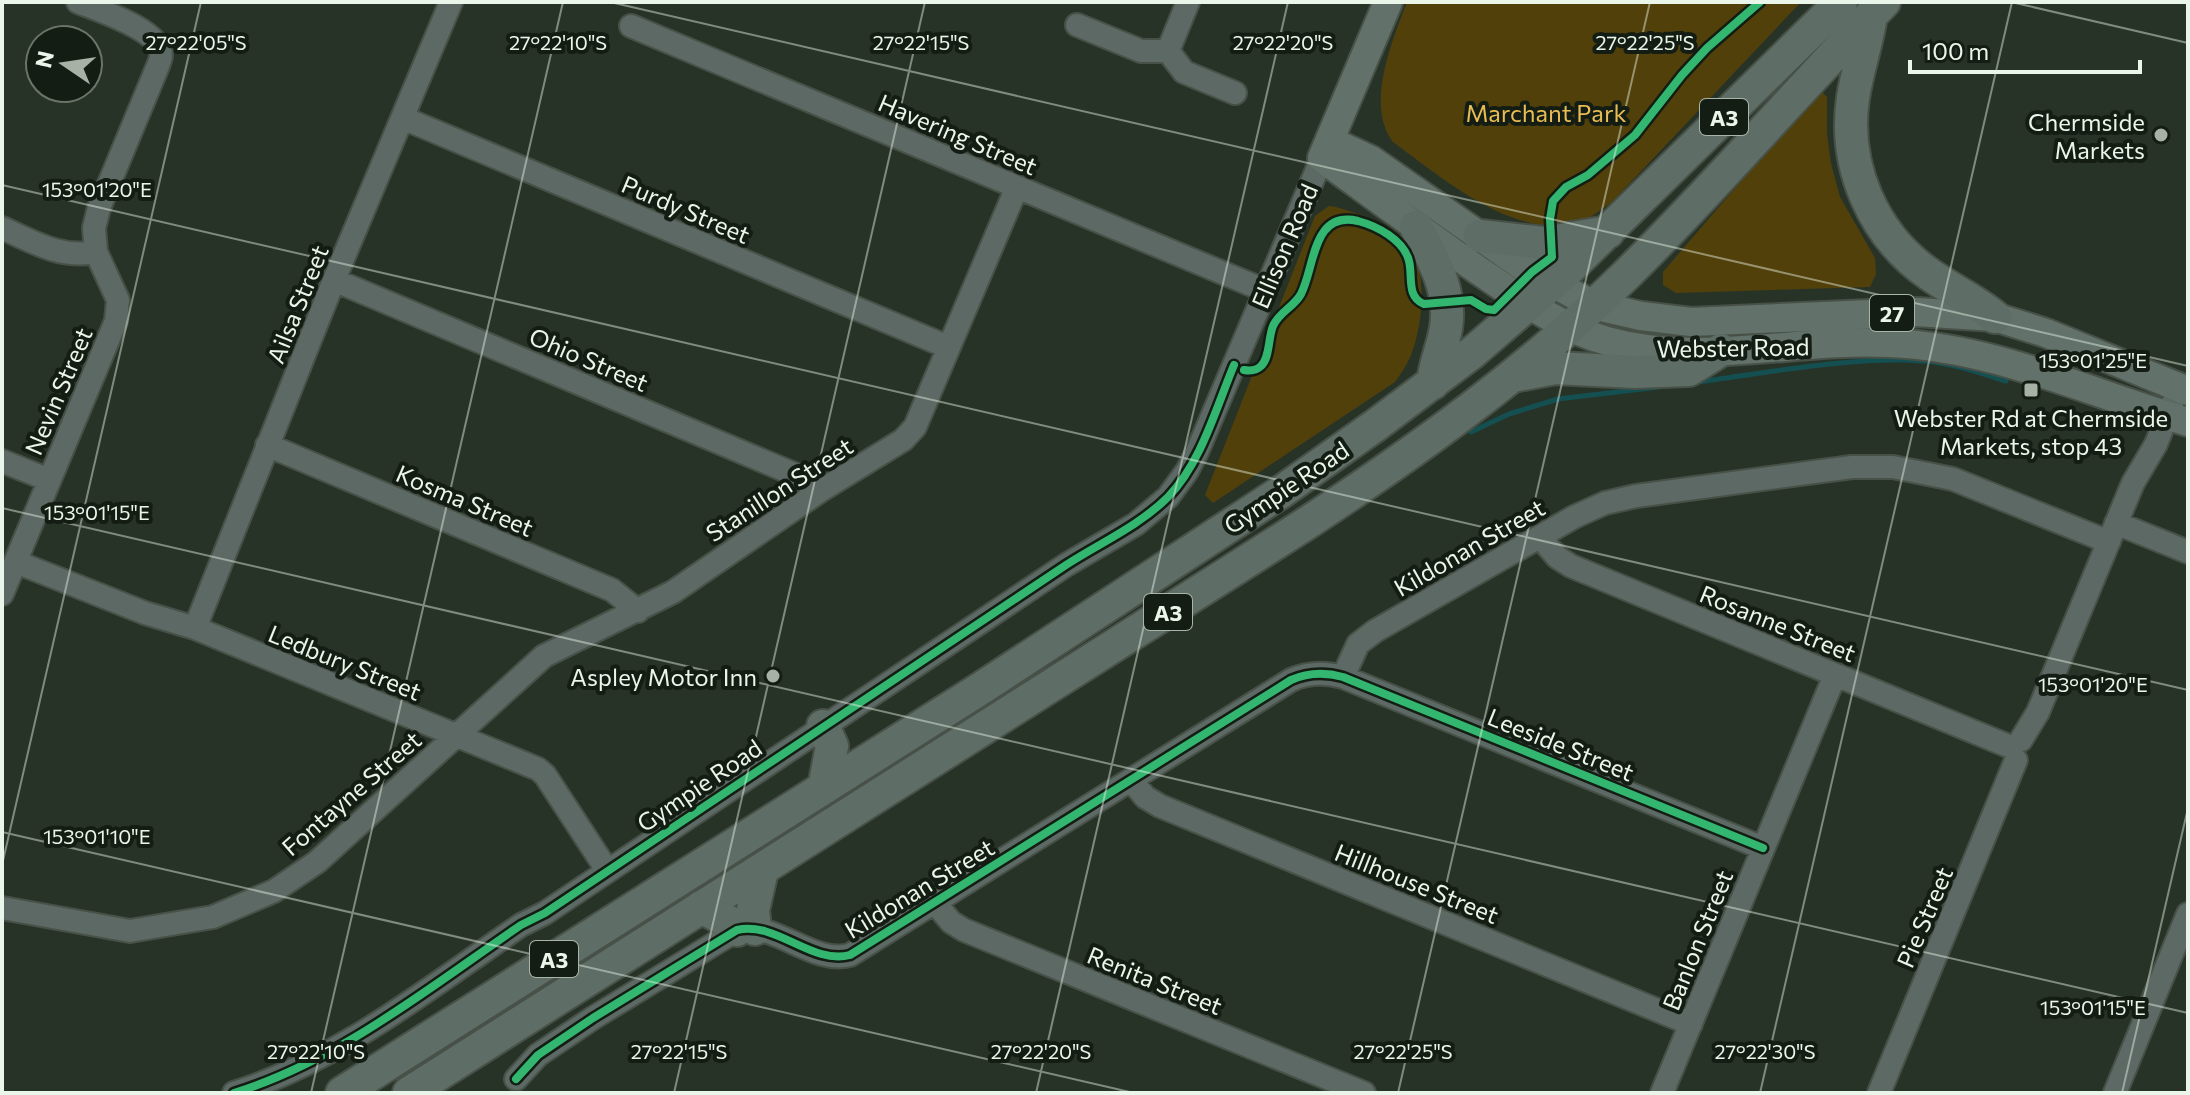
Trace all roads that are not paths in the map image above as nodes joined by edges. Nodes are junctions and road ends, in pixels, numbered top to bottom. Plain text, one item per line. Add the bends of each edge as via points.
1 (451, 2) edge
2 (1188, 2) edge
3 (1388, 2) edge
4 (1841, 2) edge
5 (82, 3) edge
6 (1877, 9) edge
7 (1077, 25) dead end
8 (631, 26) dead end
9 (1168, 51) junction
10 (1235, 93) dead end
11 (1351, 93) junction
12 (403, 118) junction
13 (1326, 149) junction
14 (1371, 160) junction
15 (1017, 187) junction
16 (1416, 227) junction
17 (2, 228) edge
18 (1608, 232) junction
19 (1480, 236) junction
20 (96, 252) junction
21 (334, 280) junction
22 (1264, 290) junction
23 (1540, 294) junction
24 (1581, 315) junction
25 (1995, 317) junction
26 (948, 347) junction
27 (1721, 350) junction
28 (1510, 377) junction
29 (1433, 383) junction
30 (2177, 387) edge
31 (2169, 416) edge
32 (267, 445) junction
33 (2, 461) edge
34 (49, 480) junction
35 (1175, 488) joint
36 (820, 491) junction
37 (2112, 533) junction
38 (1540, 537) junction
39 (2188, 552) edge
40 (16, 562) junction
41 (2, 594) edge
42 (638, 611) junction
43 (195, 628) junction
44 (1835, 675) junction
45 (1343, 677) junction
46 (823, 726) junction
47 (455, 736) junction
48 (2014, 748) junction
49 (1131, 780) junction
50 (824, 788) junction
51 (1763, 848) junction
52 (607, 870) junction
53 (762, 870) junction
54 (935, 903) junction
55 (701, 907) junction
56 (2, 908) edge
57 (2188, 914) edge
58 (746, 930) junction
59 (2182, 943) edge
60 (1691, 1024) junction
61 (516, 1079) dead end
62 (234, 1093) edge
63 (342, 1093) edge
64 (409, 1093) edge
65 (1364, 1093) edge
66 (1662, 1093) edge
67 (1879, 1093) edge
68 (2115, 1093) edge

1 - 12 street, Ailsa Street
2 - 9 street
3 - 11 main road, Ellison Road
4 - 18 highway, Gympie Road / A3
5 - 20 street via 141,29 156,41 161,54 99,208
6 - 24 highway, Gympie Road / A3 via 1670,230
6 - 25 highway via 1853,98 1857,176 1888,236 1927,273
7 - 9 street via 1141,51
8 - 15 street, Havering Street
9 - 10 street via 1184,72
11 - 13 main road, Ellison Road
11 - 14 main road
12 - 21 street, Ailsa Street
12 - 26 street, Purdy Street
13 - 14 main road, Webster Road / 27
13 - 16 main road, Webster Road / 27
13 - 22 street, Ellison Road
14 - 19 main road, Webster Road / 27
15 - 22 street, Havering Street
15 - 26 street, Stanillon Street
16 - 23 main road, Webster Road / 27
16 - 29 highway via 1447,301
17 - 20 street via 63,254
18 - 19 highway via 1544,243
18 - 23 highway, Gympie Road / A3
19 - 23 main road, Webster Road / 27
20 - 34 street, Nevin Street via 118,300 116,321
21 - 32 street, Ailsa Street
21 - 36 street, Ohio Street via 794,474
22 - 35 street, Ellison Road via 1197,452
23 - 24 main road, Webster Road / 27
23 - 29 highway, Gympie Road / A3
24 - 25 main road, Webster Road / 27 via 1691,322 1916,312
24 - 27 main road, Webster Road / 27 via 1607,341 1662,352
24 - 28 highway, Gympie Road / A3
25 - 30 main road, Webster Road / 27
26 - 36 street, Stanillon Street via 915,427 903,440
27 - 28 highway via 1689,370 1555,368
27 - 31 main road, Webster Road / 27 via 1863,343 1930,346 2017,365
28 - 53 highway, Gympie Road / A3 via 1325,512
29 - 50 highway, Gympie Road / A3 via 1268,501
30 - 31 street, Pie Street
31 - 37 street, Pie Street
32 - 42 street, Kosma Street via 612,590
32 - 43 street, Ailsa Street
33 - 34 street
34 - 40 street, Nevin Street
35 - 46 street, Gympie Road via 1136,524
36 - 42 street, Stanillon Street
37 - 38 street, Kildonan Street via 1953,479 1870,466 1619,499
37 - 39 street, Kildonan Street
37 - 48 street, Pie Street via 2038,712
38 - 44 street, Rosanne Street via 1571,566
38 - 45 street, Kildonan Street via 1367,636
40 - 41 street, Nevin Street
40 - 43 street, Ledbury Street
42 - 47 street, Stanillon Street via 544,656
43 - 47 street, Ledbury Street
44 - 48 street, Rosanne Street
44 - 51 street, Banlon Street
45 - 49 street, Kildonan Street via 1317,673 1291,680
45 - 51 street, Leeside Street
46 - 50 highway via 832,746
46 - 52 street, Gympie Road
47 - 52 street, Ledbury Street via 545,775
47 - 56 street, Fontayne Street via 317,862 274,891 213,917 130,931
48 - 67 street, Pie Street
49 - 54 street, Kildonan Street
49 - 60 street, Hillhouse Street via 1160,806
50 - 63 highway, Gympie Road / A3
51 - 60 street, Banlon Street
52 - 62 street, Gympie Road via 336,1049 289,1074
53 - 55 highway, Gympie Road / A3
53 - 58 highway
54 - 58 street, Kildonan Street via 842,957
54 - 65 street, Renita Street via 964,930
55 - 58 highway
55 - 64 highway, Gympie Road / A3
57 - 59 street
58 - 61 street via 549,1047
59 - 68 street
60 - 66 street, Banlon Street

